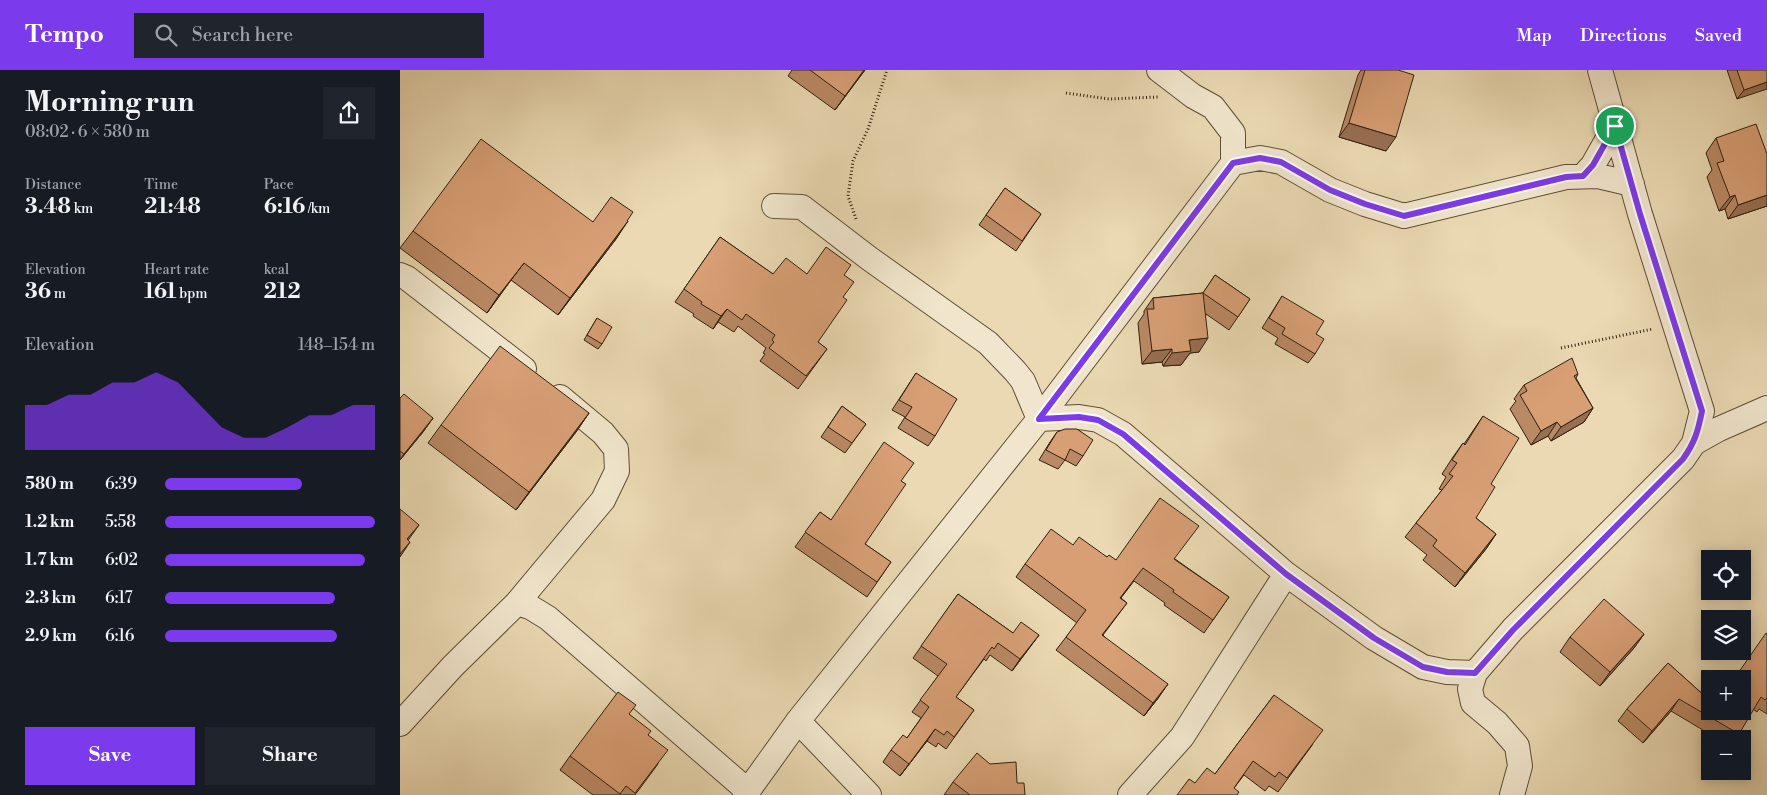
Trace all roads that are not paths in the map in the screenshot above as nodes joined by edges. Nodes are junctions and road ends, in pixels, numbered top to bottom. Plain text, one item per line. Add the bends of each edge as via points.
1 (1159, 70) edge
2 (1600, 70) edge
3 (1615, 126) junction
4 (1233, 163) junction
5 (1583, 176) junction
6 (1632, 184) junction
7 (774, 206) dead end
8 (400, 275) edge
9 (1697, 398) junction
10 (1767, 408) edge
11 (1039, 419) junction
12 (1734, 422) junction
13 (1694, 443) junction
14 (1286, 574) junction
15 (517, 603) junction
16 (1475, 673) junction
17 (798, 721) junction
18 (400, 724) edge
19 (746, 793) edge
20 (870, 795) edge
21 (1130, 795) edge
22 (1512, 795) edge

1 - 4 street via 1213,107 1233,134
2 - 3 street
3 - 5 street
3 - 6 street
4 - 5 street via 1260,158 1281,162 1330,190 1404,216 1566,177
4 - 11 street
5 - 6 street
6 - 9 street
7 - 11 street via 802,207 988,343 1023,381
8 - 15 street via 581,413 616,449 617,472 603,500
9 - 12 street
9 - 13 street via 1702,411
10 - 12 street
11 - 14 street via 1079,417 1098,420 1123,434
11 - 17 street
12 - 13 street
13 - 16 street via 1683,459 1513,630
14 - 16 street via 1374,638 1423,667
14 - 21 street via 1182,737
15 - 18 street
15 - 19 street via 548,618
16 - 22 street via 1470,689 1474,703 1517,746 1520,766
17 - 19 street
17 - 20 street

